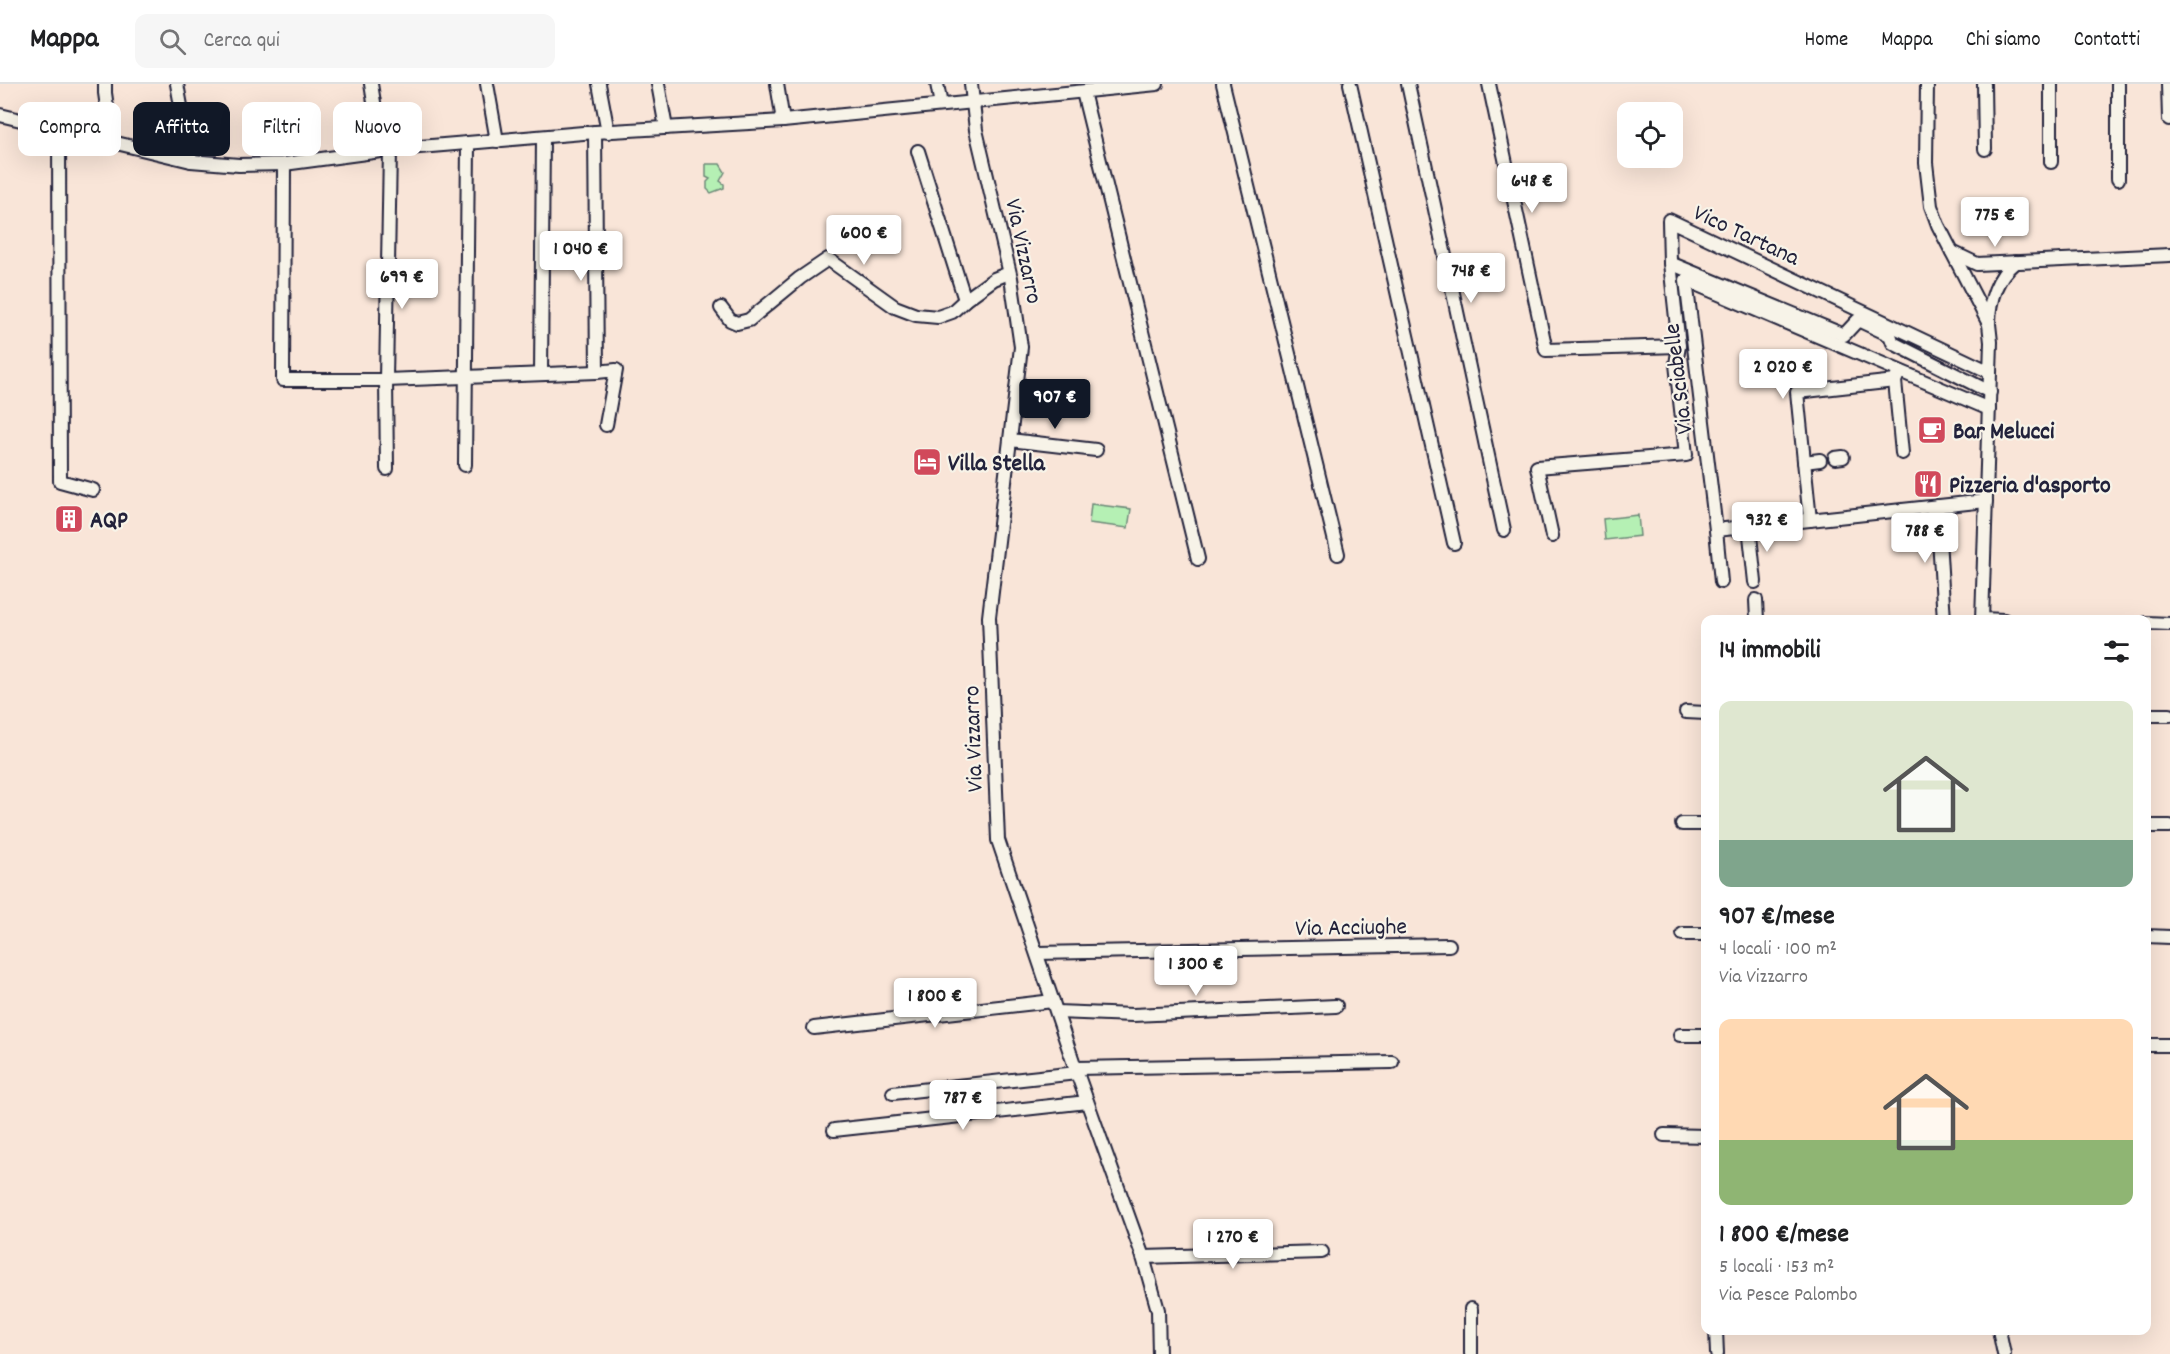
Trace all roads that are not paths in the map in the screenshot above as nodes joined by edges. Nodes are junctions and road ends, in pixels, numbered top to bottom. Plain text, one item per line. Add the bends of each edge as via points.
1 (105, 84) edge
2 (177, 84) edge
3 (371, 84) edge
4 (487, 84) edge
5 (599, 84) edge
6 (658, 84) edge
7 (777, 84) edge
8 (937, 84) edge
9 (971, 84) edge
10 (1157, 84) edge
11 (1223, 84) edge
12 (1350, 84) edge
13 (1408, 84) edge
14 (1490, 84) edge
15 (1927, 84) edge
16 (1984, 84) edge
17 (2051, 84) edge
18 (2118, 84) edge
19 (2168, 84) edge
20 (1048, 90) edge
21 (1083, 92) junction
22 (106, 102) edge
23 (375, 102) edge
24 (973, 102) junction
25 (941, 105) junction
26 (0, 115) edge
27 (18, 119) edge
28 (2169, 119) edge
29 (783, 121) junction
30 (666, 128) junction
31 (602, 132) junction
32 (543, 138) junction
33 (497, 141) junction
34 (121, 144) edge
35 (468, 144) junction
36 (422, 147) edge
37 (1984, 149) dead end
38 (918, 151) dead end
39 (59, 156) edge
40 (342, 156) edge
41 (386, 156) edge
42 (191, 160) junction
43 (2051, 162) dead end
44 (284, 164) junction
45 (2118, 179) dead end
46 (1952, 252) junction
47 (2170, 255) edge
48 (2015, 262) junction
49 (1670, 263) junction
50 (1977, 264) junction
51 (1010, 273) junction
52 (1963, 274) junction
53 (1997, 284) junction
54 (1974, 294) junction
55 (965, 300) junction
56 (721, 308) dead end
57 (1989, 324) junction
58 (1679, 346) junction
59 (597, 372) junction
60 (1990, 372) junction
61 (541, 374) junction
62 (1897, 376) junction
63 (467, 377) junction
64 (386, 380) junction
65 (1990, 392) junction
66 (1989, 410) junction
67 (606, 425) dead end
68 (1010, 440) junction
69 (1096, 450) dead end
70 (1902, 453) dead end
71 (1820, 460) dead end
72 (1804, 462) junction
73 (465, 465) dead end
74 (387, 469) dead end
75 (93, 490) dead end
76 (1986, 501) junction
77 (1937, 506) junction
78 (1810, 520) junction
79 (1749, 526) junction
80 (1504, 530) dead end
81 (1716, 530) junction
82 (1552, 536) dead end
83 (1454, 543) dead end
84 (1338, 554) dead end
85 (1198, 559) dead end
86 (1721, 582) dead end
87 (1755, 582) dead end
88 (1756, 600) dead end
89 (1757, 615) edge
90 (1944, 615) edge
91 (1982, 615) edge
92 (2151, 623) edge
93 (2170, 624) edge
94 (1686, 712) dead end
95 (1701, 712) edge
96 (2151, 715) edge
97 (2170, 715) edge
98 (1682, 824) dead end
99 (1701, 824) edge
100 (2151, 826) edge
101 (2170, 826) edge
102 (1683, 934) dead end
103 (1701, 934) edge
104 (2151, 936) edge
105 (2170, 937) edge
106 (1449, 945) dead end
107 (1037, 954) junction
108 (1055, 1006) junction
109 (1336, 1006) dead end
110 (814, 1028) dead end
111 (1680, 1035) dead end
112 (1701, 1035) edge
113 (2151, 1045) edge
114 (2170, 1045) edge
115 (1392, 1062) dead end
116 (1076, 1071) junction
117 (893, 1093) dead end
118 (1088, 1102) junction
119 (834, 1130) dead end
120 (1664, 1135) dead end
121 (1701, 1136) edge
122 (1322, 1252) dead end
123 (1143, 1257) junction
124 (1471, 1309) dead end
125 (1716, 1335) edge
126 (2000, 1335) edge
127 (1159, 1354) edge
128 (1471, 1354) edge
129 (1717, 1354) edge
130 (2004, 1354) edge

1 - 22 street
2 - 42 street
3 - 23 street
4 - 33 street
5 - 31 street
6 - 30 street
7 - 29 street
8 - 25 street
9 - 24 street, Via Vizzarro
10 - 21 street
11 - 84 street
12 - 83 street
13 - 80 street
14 - 58 street via 1546,350
15 - 46 street via 1926,163 1931,206
16 - 37 street
17 - 43 street
18 - 45 street
19 - 28 street
20 - 21 street
20 - 24 street
21 - 85 street
24 - 25 street
24 - 51 street, Via Vizzarro
25 - 29 street
26 - 27 street
29 - 30 street
30 - 31 street
31 - 32 street
31 - 59 street
32 - 33 street
32 - 61 street
33 - 35 street
34 - 42 street
35 - 36 street
35 - 63 street
38 - 55 street
39 - 75 street via 60,482
40 - 44 street
41 - 64 street
42 - 44 street
44 - 64 street via 283,380
46 - 50 street
46 - 52 street
47 - 48 street
48 - 50 street
48 - 53 street
49 - 58 street, Vico Tartana
49 - 60 street, Vico Tartana via 1669,220
49 - 65 street via 1844,335 1858,320 1890,335 1893,343
50 - 52 street
51 - 55 street via 994,279
51 - 68 street, Via Vizzarro via 1021,354
52 - 54 street
53 - 54 street via 1989,291
53 - 57 street
54 - 57 street
55 - 56 street via 945,316 916,315 895,307 828,259 748,320 730,320
57 - 60 street
58 - 82 street, Vico Tartana via 1676,364 1686,455 1537,466
59 - 61 street
59 - 67 street via 616,370
60 - 65 street
61 - 63 street
62 - 66 street, Via Sciabelle
62 - 70 street
62 - 72 street via 1797,392
62 - 81 street, Via Sciabelle via 1686,280
63 - 64 street
63 - 73 street
64 - 74 street
65 - 66 street
66 - 76 street
68 - 69 street
68 - 107 street, Via Vizzarro via 989,617 996,825
71 - 72 street
72 - 78 street
76 - 77 street
76 - 91 street
77 - 78 street
77 - 90 street
78 - 79 street
79 - 81 street
79 - 87 street
81 - 86 street
88 - 89 street
92 - 93 street
94 - 95 street
96 - 97 street
98 - 99 street
100 - 101 street
102 - 103 street
104 - 105 street
106 - 107 street, Via Acciughe
107 - 108 street, Via Vizzarro
108 - 109 street via 1133,1015
108 - 110 street
108 - 116 street, Via Vizzarro
111 - 112 street
113 - 114 street
115 - 116 street
116 - 117 street
116 - 118 street, Via Vizzarro
118 - 119 street
118 - 123 street, Via Vizzarro
120 - 121 street
122 - 123 street
123 - 127 street, Via Vizzarro via 1158,1310
124 - 128 street
125 - 129 street
126 - 130 street

